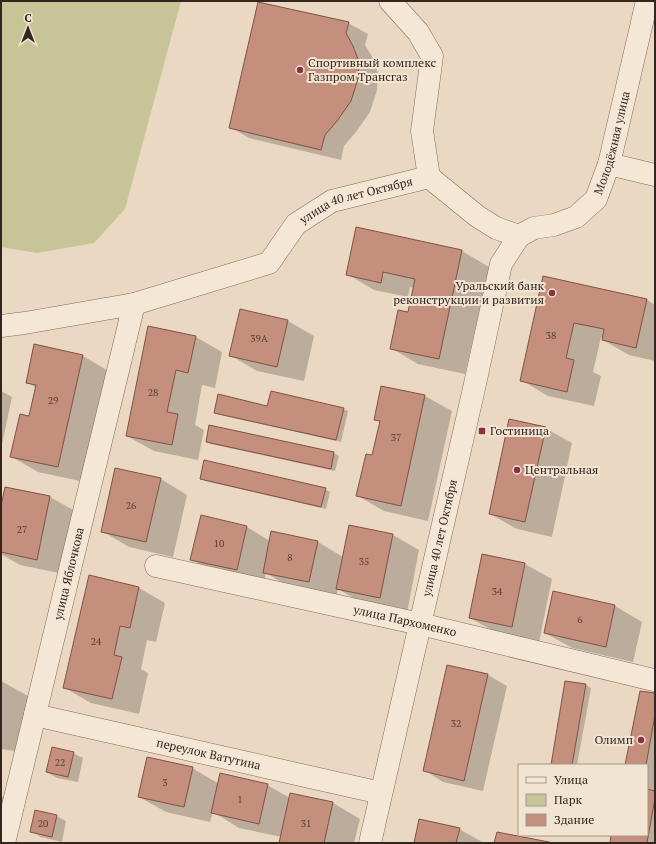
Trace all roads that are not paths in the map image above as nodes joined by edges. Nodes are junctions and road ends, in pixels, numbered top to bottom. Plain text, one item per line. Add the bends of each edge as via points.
1 (390, 1) edge
2 (647, 1) edge
3 (610, 164) junction
4 (655, 175) edge
5 (429, 178) junction
6 (519, 236) junction
7 (134, 304) junction
8 (1, 326) edge
9 (156, 566) dead end
10 (420, 624) junction
11 (654, 680) dead end
12 (35, 715) junction
13 (381, 794) junction
14 (4, 843) edge
15 (370, 843) edge

1 - 5 street, улица 40 лет Октября via 418,32 432,56 422,131
2 - 3 street, Молодёжная улица
3 - 4 street
3 - 6 street, Молодёжная улица via 596,199 576,217 554,225 534,228
5 - 6 street via 477,216 496,228
5 - 7 street, улица 40 лет Октября via 332,201 296,224 269,263
6 - 10 street, улица 40 лет Октября via 501,264
7 - 8 street, улица 40 лет Октября
7 - 12 street, улица Яблочкова
9 - 10 street, улица Пархоменко
10 - 11 street, улица Пархоменко
10 - 13 street, улица 40 лет Октября
12 - 13 street, переулок Ватутина
12 - 14 street, улица Яблочкова
13 - 15 street, улица 40 лет Октября

